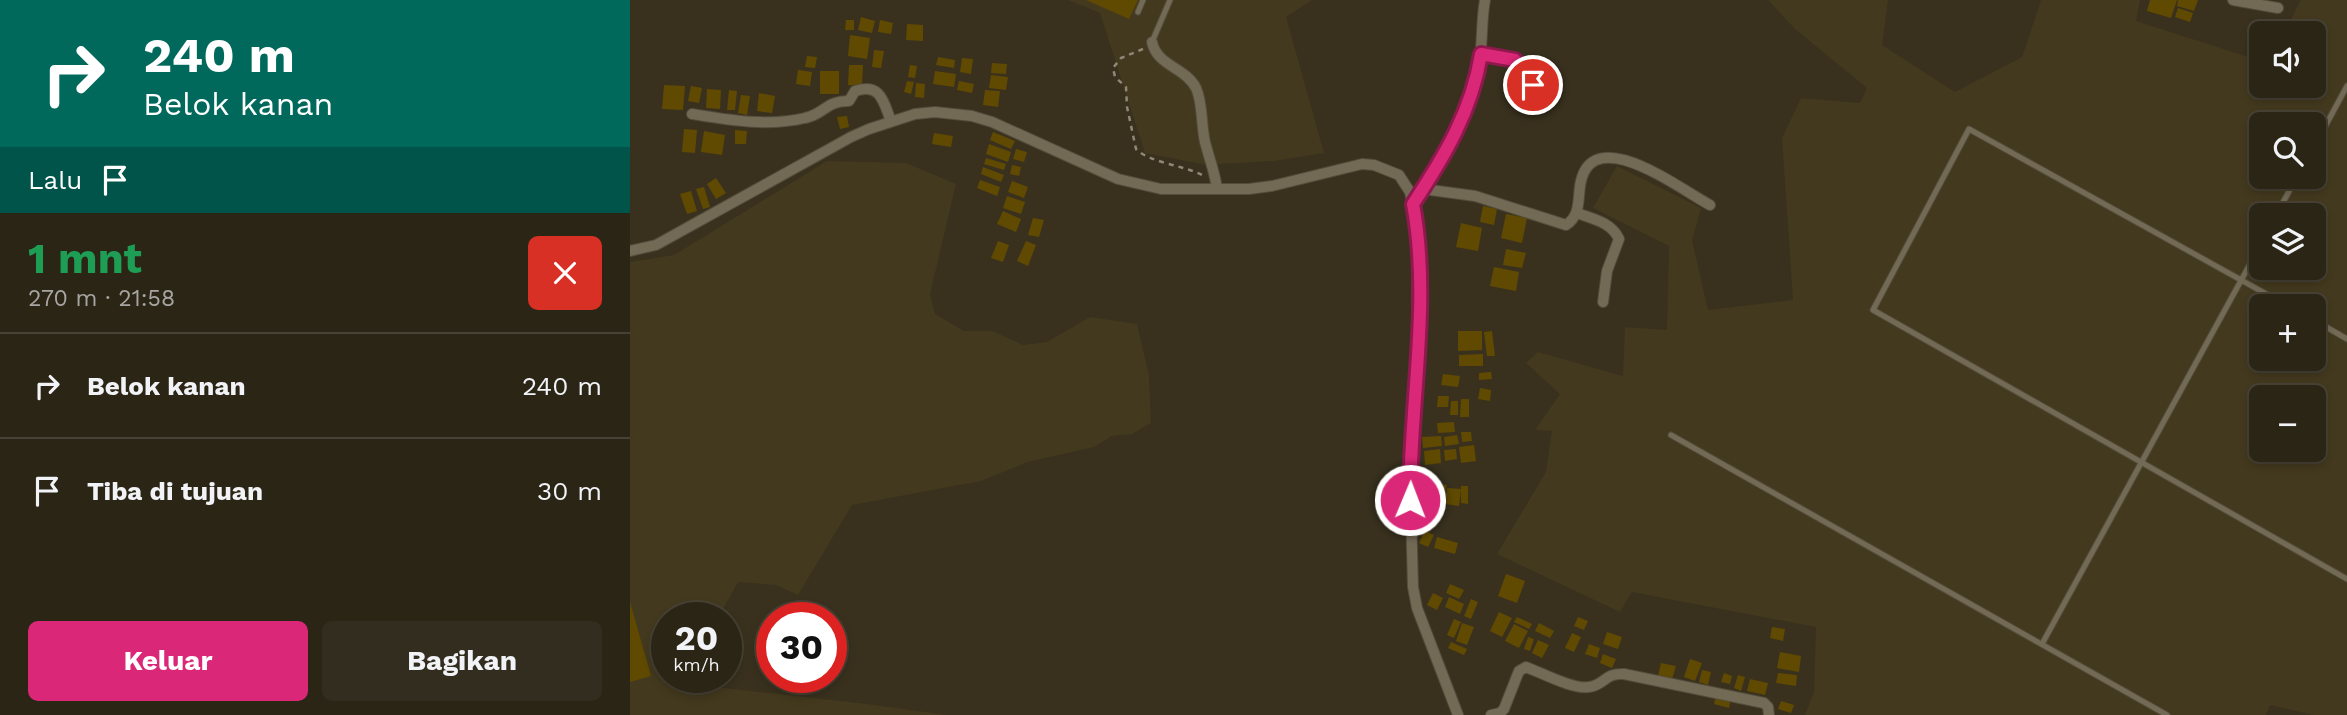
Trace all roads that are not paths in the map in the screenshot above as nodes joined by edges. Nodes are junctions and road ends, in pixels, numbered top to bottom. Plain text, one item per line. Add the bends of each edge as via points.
1 (1143, 0) edge
2 (1170, 0) edge
3 (1485, 0) edge
4 (2233, 0) edge
5 (2278, 8) dead end
6 (1138, 12) dead end
7 (1152, 42) joint
8 (1481, 54) junction
9 (1533, 85) dead end
10 (2347, 86) edge
11 (692, 114) dead end
12 (891, 121) junction
13 (2326, 125) edge
14 (1214, 189) junction
15 (1423, 189) junction
16 (1413, 204) junction
17 (1710, 205) dead end
18 (1577, 213) junction
19 (630, 251) edge
20 (2249, 266) edge
21 (2241, 280) junction
22 (2266, 294) edge
23 (1603, 302) dead end
24 (2326, 327) edge
25 (2347, 339) edge
26 (1671, 435) dead end
27 (2141, 463) junction
28 (2347, 579) edge
29 (2042, 644) junction
30 (1458, 715) edge
31 (1491, 715) edge
32 (1769, 715) edge
33 (2167, 715) edge

1 - 6 lane
2 - 7 lane
3 - 8 street
4 - 5 street
7 - 14 street via 1158,58 1195,87 1215,173
8 - 9 lane via 1515,60
8 - 15 street via 1460,126
10 - 13 lane
11 - 12 street via 780,123 816,115 831,103 849,101 855,91 866,89 877,91
12 - 14 street via 934,112 972,116 1140,186
12 - 19 street via 851,137 656,246
14 - 16 street via 1272,186 1362,164 1399,175
15 - 16 street
15 - 18 street via 1475,196 1562,225
16 - 30 street via 1419,298 1410,474 1412,587
17 - 18 street via 1629,160 1614,157 1587,166
18 - 23 street via 1604,223 1619,239 1607,271
20 - 21 lane
21 - 22 lane
21 - 27 lane
21 - 27 lane via 1969,129 1873,310
24 - 25 lane
26 - 29 lane
27 - 28 lane
27 - 29 lane
29 - 33 lane
31 - 32 street via 1504,709 1519,671 1526,667 1580,687 1594,686 1614,673 1624,674 1764,704

